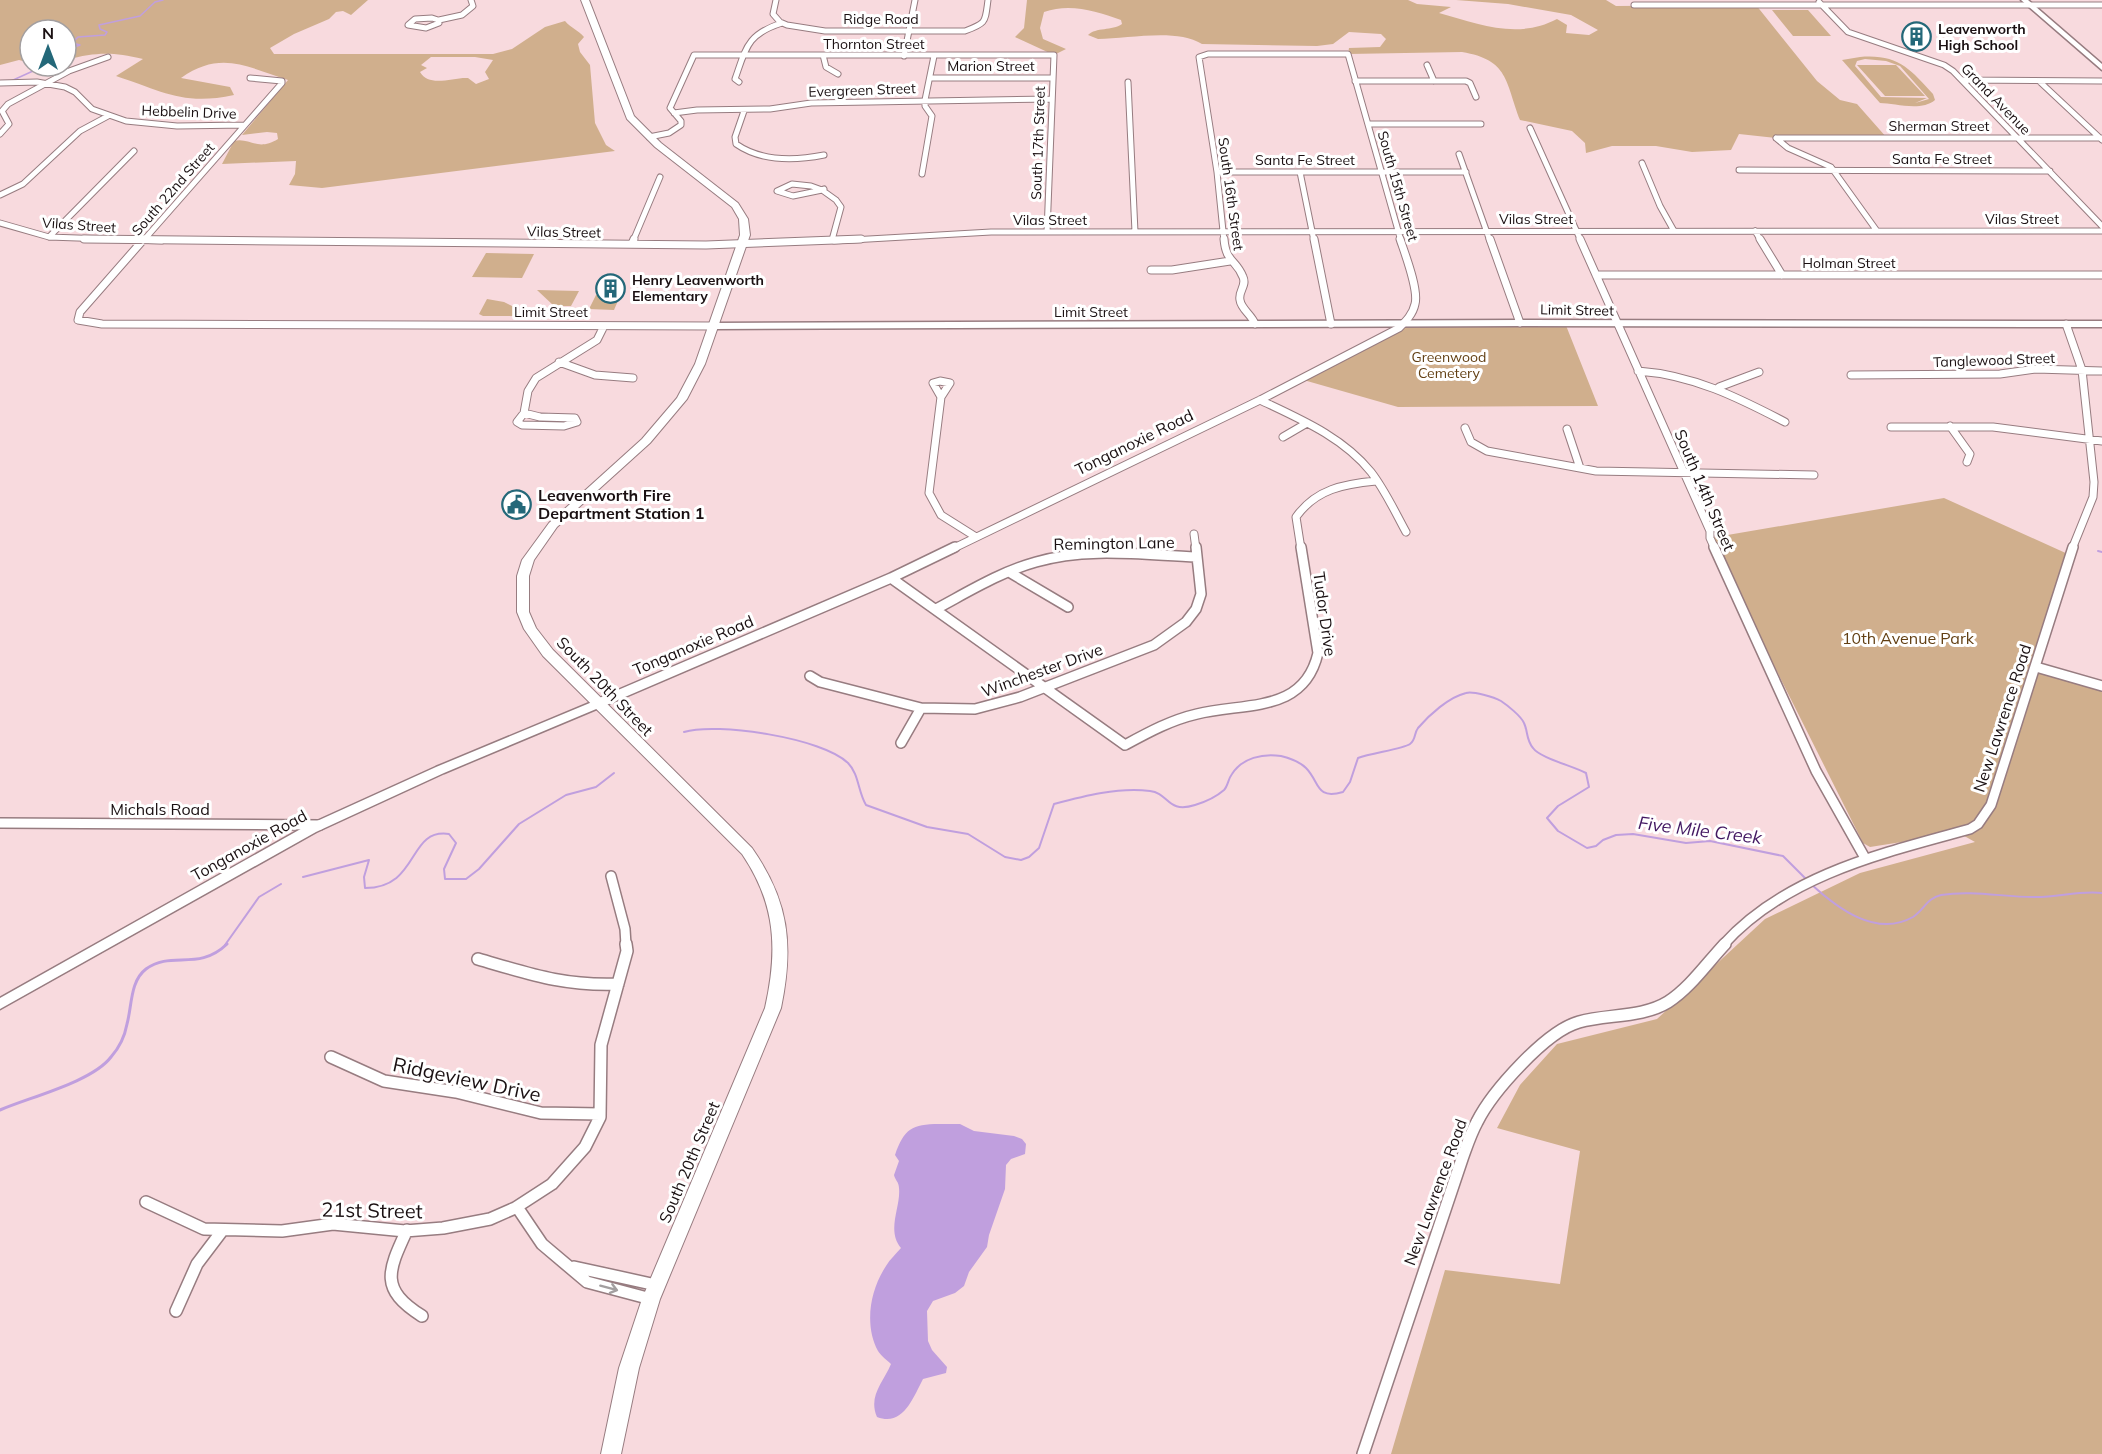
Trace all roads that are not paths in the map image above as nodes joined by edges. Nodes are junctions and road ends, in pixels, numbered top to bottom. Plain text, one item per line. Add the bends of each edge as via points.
1 (471, 0) edge
2 (585, 0) edge
3 (777, 0) edge
4 (915, 0) edge
5 (988, 0) edge
6 (1887, 0) edge
7 (1684, 2) edge
8 (1820, 2) edge
9 (2027, 3) edge
10 (1634, 5) dead end
11 (1892, 5) junction
12 (2102, 5) edge
13 (439, 20) junction
14 (782, 23) junction
15 (908, 31) junction
16 (2085, 54) junction
17 (2102, 54) edge
18 (744, 55) junction
19 (823, 55) junction
20 (1054, 55) joint
21 (1201, 55) joint
22 (904, 56) junction
23 (934, 56) junction
24 (108, 57) dead end
25 (1427, 65) dead end
26 (2102, 68) edge
27 (838, 74) dead end
28 (250, 78) dead end
29 (930, 78) junction
30 (1052, 78) junction
31 (1963, 80) junction
32 (1355, 81) junction
33 (1434, 81) junction
34 (2039, 81) junction
35 (2102, 81) edge
36 (739, 82) dead end
37 (1128, 82) dead end
38 (0, 83) edge
39 (46, 84) junction
40 (1476, 97) dead end
41 (1051, 99) junction
42 (925, 100) junction
43 (744, 111) junction
44 (674, 113) junction
45 (108, 116) junction
46 (1368, 124) junction
47 (1481, 124) dead end
48 (244, 126) junction
49 (1530, 128) dead end
50 (0, 134) edge
51 (649, 137) junction
52 (2017, 138) junction
53 (2102, 139) edge
54 (134, 152) dead end
55 (1459, 154) dead end
56 (824, 155) dead end
57 (1642, 163) dead end
58 (1739, 170) dead end
59 (1834, 171) junction
60 (2050, 171) junction
61 (1217, 172) junction
62 (1300, 172) junction
63 (1381, 172) junction
64 (1466, 172) junction
65 (922, 174) dead end
66 (660, 177) dead end
67 (824, 189) junction
68 (0, 195) edge
69 (0, 223) edge
70 (2102, 226) edge
71 (1398, 231) junction
72 (1487, 231) junction
73 (1577, 231) junction
74 (1674, 231) junction
75 (1755, 231) junction
76 (1877, 231) junction
77 (2102, 231) edge
78 (1047, 232) junction
79 (1135, 232) junction
80 (1224, 232) junction
81 (1312, 232) junction
82 (51, 237) junction
83 (832, 240) junction
84 (144, 241) junction
85 (44, 244) dead end
86 (632, 244) junction
87 (741, 245) junction
88 (1230, 261) junction
89 (1151, 270) dead end
90 (1596, 275) junction
91 (1782, 275) junction
92 (2102, 275) edge
93 (80, 321) joint
94 (1520, 323) junction
95 (1255, 324) junction
96 (1331, 324) junction
97 (1404, 324) junction
98 (1618, 324) junction
99 (2066, 324) junction
100 (2102, 324) edge
101 (595, 326) junction
102 (604, 326) junction
103 (713, 326) junction
104 (591, 343) junction
105 (559, 362) junction
106 (2082, 370) junction
107 (1638, 371) junction
108 (2102, 371) edge
109 (1759, 372) dead end
110 (1851, 375) dead end
111 (633, 378) dead end
112 (1719, 387) junction
113 (941, 397) dead end
114 (1260, 400) junction
115 (524, 413) junction
116 (1785, 422) dead end
117 (1307, 423) junction
118 (1950, 426) junction
119 (1891, 427) dead end
120 (1465, 428) dead end
121 (1567, 429) dead end
122 (1283, 437) dead end
123 (2089, 440) junction
124 (2102, 441) edge
125 (1967, 462) dead end
126 (1580, 468) junction
127 (1684, 473) junction
128 (1814, 475) dead end
129 (1376, 481) junction
130 (1406, 532) dead end
131 (1194, 534) dead end
132 (976, 537) junction
133 (1196, 556) junction
134 (1009, 572) junction
135 (891, 578) junction
136 (1068, 607) dead end
137 (936, 609) junction
138 (2036, 667) junction
139 (810, 676) dead end
140 (2102, 686) edge
141 (1045, 687) junction
142 (597, 704) junction
143 (921, 708) junction
144 (901, 743) dead end
145 (0, 823) edge
146 (320, 825) junction
147 (1865, 858) junction
148 (611, 876) dead end
149 (478, 959) dead end
150 (618, 984) junction
151 (0, 1005) edge
152 (331, 1057) dead end
153 (600, 1114) junction
154 (146, 1202) dead end
155 (518, 1207) junction
156 (407, 1230) junction
157 (222, 1231) junction
158 (572, 1267) junction
159 (656, 1285) junction
160 (651, 1299) junction
161 (176, 1311) dead end
162 (422, 1316) dead end
163 (611, 1454) edge
164 (1363, 1454) edge

1 - 13 street via 473,6 468,12
2 - 51 main road, South 20th Street via 623,103
3 - 14 street via 773,14
4 - 15 street
5 - 15 street, Ridge Road via 985,21 975,29
6 - 11 street
7 - 8 street
7 - 10 street
8 - 11 street
8 - 31 street, Grand Avenue via 1848,32 1944,65
9 - 11 street
9 - 12 street
9 - 16 street
13 - 13 street via 426,28 408,24 419,18
14 - 15 street, Ridge Road via 825,31
14 - 18 street via 752,35
15 - 22 street
16 - 17 street
16 - 26 street
18 - 19 street, Thornton Street
18 - 36 street via 735,79
18 - 44 street, Thornton Street via 694,55 670,108
19 - 22 street, Thornton Street
19 - 27 street via 826,67
20 - 23 street, Thornton Street
20 - 30 street, South 17th Street
21 - 32 street, South 15th Street via 1348,54
21 - 61 street, South 16th Street
22 - 23 street, Thornton Street
23 - 29 street
24 - 39 street
25 - 33 street
28 - 48 street, South 22nd Street via 282,81
29 - 30 street, Marion Street
29 - 42 street
30 - 41 street, South 17th Street
31 - 34 street
31 - 52 street, Grand Avenue
32 - 33 street
32 - 46 street, South 15th Street
33 - 40 street via 1466,81
34 - 35 street
34 - 53 street
37 - 79 street
38 - 39 street, Hebbelin Drive
39 - 45 street, Hebbelin Drive via 72,91 89,107
39 - 50 street via 5,107 9,124
41 - 42 street, Evergreen Street
41 - 78 street, South 17th Street
42 - 43 street, Evergreen Street via 811,102
42 - 65 street via 932,116
43 - 44 street, Evergreen Street
43 - 56 street via 735,137 741,148 766,157
44 - 51 street via 681,125 669,133
45 - 48 street, Hebbelin Drive via 159,124
45 - 68 street via 80,131 23,184
46 - 47 street
46 - 63 street, South 15th Street
48 - 84 street, South 22nd Street
49 - 73 street, South 14th Street
51 - 87 main road, South 20th Street via 735,205 746,225
52 - 53 street, Sherman Street
52 - 59 street, Sherman Street via 1776,138
52 - 60 street, Grand Avenue
54 - 82 street
55 - 64 street
57 - 74 street
58 - 59 street, Santa Fe Street
59 - 60 street, Santa Fe Street
59 - 76 street
60 - 70 street, Grand Avenue
61 - 62 street, Santa Fe Street
61 - 80 street, South 16th Street
62 - 63 street, Santa Fe Street
62 - 81 street
63 - 64 street, Santa Fe Street
63 - 71 street, South 15th Street
64 - 72 street
66 - 86 street
67 - 67 street via 806,185 784,185 778,189 779,194 790,196
67 - 83 street via 841,207
69 - 82 street, Vilas Street
71 - 72 street, Vilas Street
71 - 81 street, Vilas Street
71 - 97 street, South 15th Street via 1416,303
72 - 73 street, Vilas Street
72 - 94 street
73 - 74 street, Vilas Street
73 - 90 street, South 14th Street
74 - 75 street, Vilas Street
75 - 76 street, Vilas Street
75 - 91 street
76 - 77 street, Vilas Street
78 - 79 street, Vilas Street
78 - 83 street, Vilas Street
79 - 80 street, Vilas Street
80 - 81 street, Vilas Street
80 - 88 street, South 16th Street via 1225,253
81 - 96 street
82 - 84 street, Vilas Street
82 - 85 street
83 - 87 street, Vilas Street
84 - 86 street, Vilas Street
84 - 93 street, South 22nd Street via 80,312
86 - 87 street, Vilas Street
87 - 103 main road, South 20th Street
88 - 89 street
88 - 95 street, South 16th Street via 1243,275 1240,302
90 - 91 street, Holman Street
90 - 98 street, South 14th Street
91 - 92 street, Holman Street
93 - 101 street, Limit Street
94 - 97 street, Limit Street
94 - 98 street, Limit Street
95 - 96 street, Limit Street
95 - 103 street, Limit Street
96 - 97 street, Limit Street
97 - 114 street, Tonganoxie Road
98 - 99 street, Limit Street
98 - 107 street, South 14th Street
99 - 100 street, Limit Street
99 - 106 street, New Lawrence Road
101 - 102 street, Limit Street
101 - 104 street
102 - 103 street, Limit Street
102 - 104 street
103 - 142 main road, South 20th Street via 695,379 672,413 553,525 526,568 521,598 530,629
104 - 105 street
105 - 111 street via 595,375
105 - 115 street via 536,378 528,391
106 - 108 street, Tanglewood Street
106 - 110 street, Tanglewood Street via 2023,369 1992,375
106 - 123 street, New Lawrence Road
107 - 112 street via 1691,377
107 - 127 street, South 14th Street
109 - 112 street
112 - 116 street
113 - 132 street via 929,494 933,507 946,519
114 - 117 street
114 - 132 street, Tonganoxie Road
115 - 115 street via 519,424 564,426 577,422 575,418
117 - 122 street
117 - 129 street via 1352,453
118 - 119 street
118 - 123 street via 2004,428
118 - 125 street via 1970,454
120 - 126 street via 1471,442 1487,451
121 - 126 street
123 - 124 street
123 - 138 street, New Lawrence Road via 2093,497 2069,557
126 - 127 street via 1611,473
127 - 128 street
127 - 147 street, South 14th Street via 1816,771
129 - 130 street
129 - 141 street, Tudor Drive via 1326,490 1303,505 1296,517 1317,653 1317,666 1302,688 1266,703 1212,710 1176,720 1125,745
131 - 133 street, Winchester Drive
132 - 135 street, Tonganoxie Road
133 - 134 street, Remington Lane via 1068,556
133 - 141 street, Winchester Drive via 1201,594 1186,622 1154,645
134 - 136 street
134 - 137 street, Remington Lane
135 - 137 street
135 - 142 street, Tonganoxie Road
137 - 141 street
138 - 140 street
138 - 147 street, New Lawrence Road via 1990,805 1978,824 1959,833
139 - 143 street, Winchester Drive
141 - 143 street, Winchester Drive via 999,705 975,709
142 - 146 street, Tonganoxie Road
142 - 159 main road, South 20th Street via 747,851 759,867 778,911 782,938 780,978 773,1008
143 - 144 street
145 - 146 street, Michals Road
146 - 151 street, Tonganoxie Road
147 - 164 street, New Lawrence Road via 1826,874 1775,903 1736,932 1678,995 1650,1010 1578,1022 1551,1036 1494,1094 1476,1123 1463,1156
148 - 150 street, 21st Street via 627,951
149 - 150 street via 553,981
150 - 153 street, 21st Street via 601,1045
152 - 153 street, Ridgeview Drive via 384,1081 456,1092 541,1113
153 - 155 street, 21st Street via 574,1162 552,1184
154 - 157 street, 21st Street via 192,1224
155 - 156 street, 21st Street via 490,1219
155 - 158 street via 542,1244
156 - 157 street, 21st Street via 333,1224 282,1231
156 - 162 street via 394,1257 391,1282 393,1293 403,1306
157 - 161 street via 197,1264
158 - 159 street
158 -> 160 street via 587,1282
159 - 160 main road, South 20th Street
160 - 163 main road, South 20th Street via 624,1389

